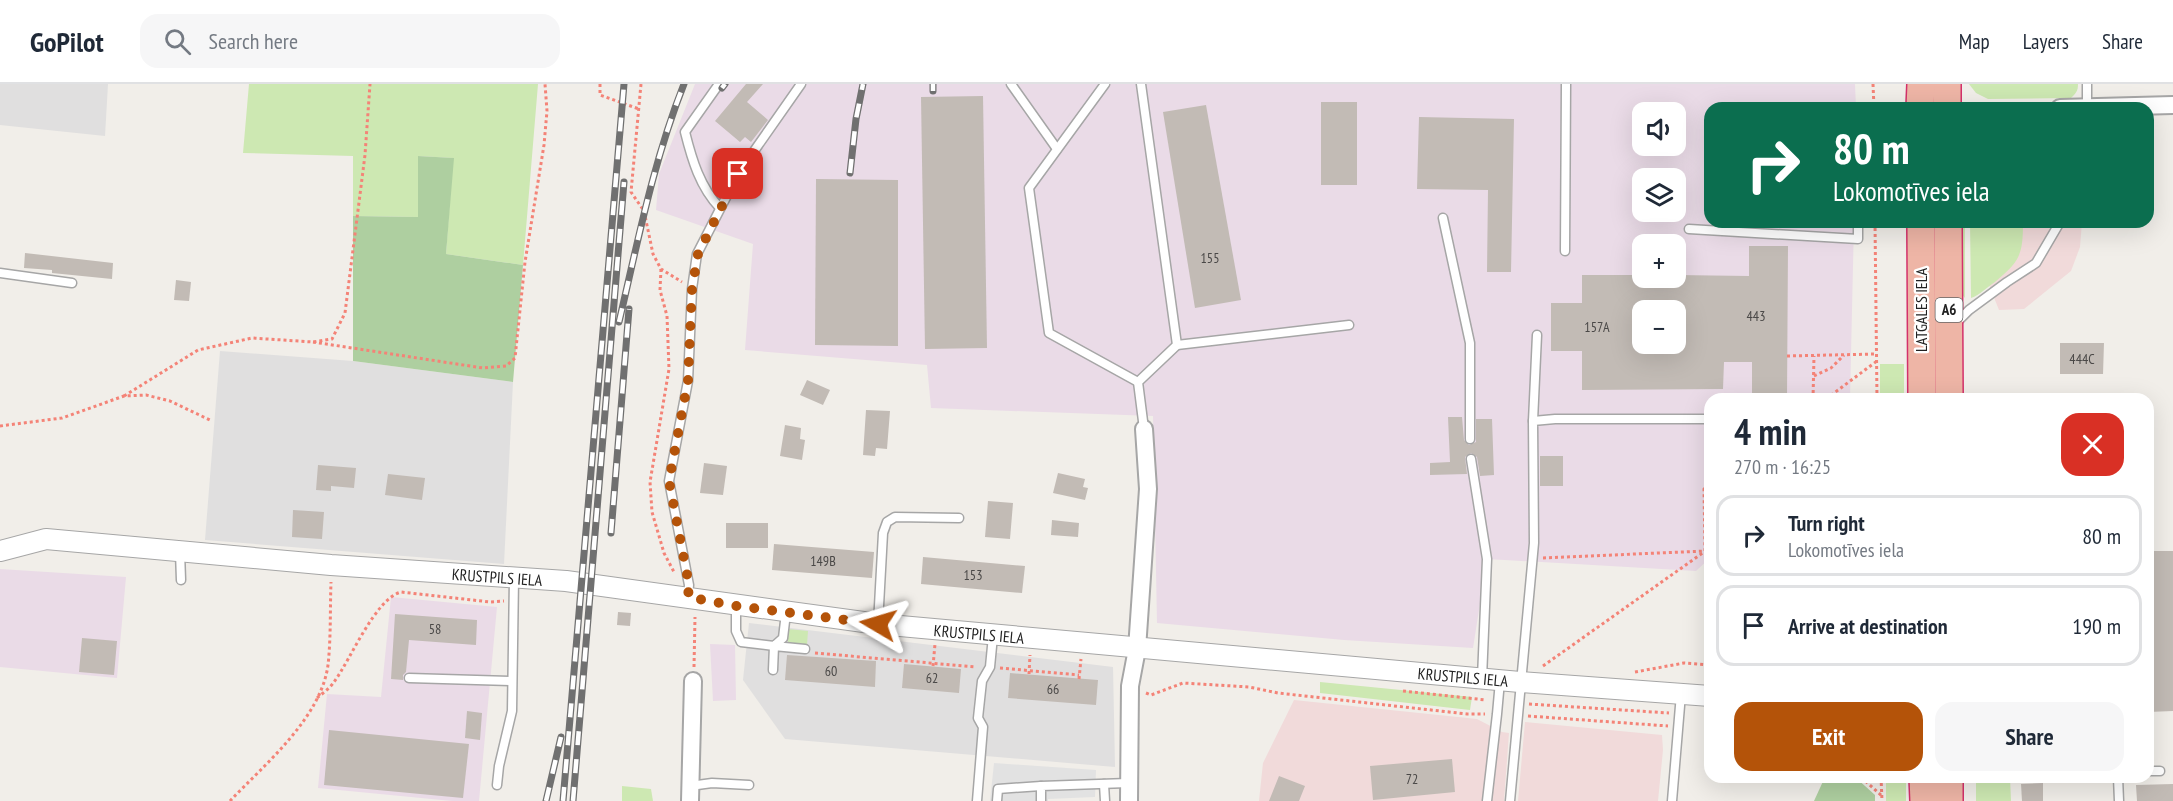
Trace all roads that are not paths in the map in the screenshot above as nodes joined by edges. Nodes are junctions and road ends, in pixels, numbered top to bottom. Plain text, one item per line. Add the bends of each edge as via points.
1 (719, 84) edge
2 (801, 84) edge
3 (1011, 84) edge
4 (1105, 84) edge
5 (1141, 84) edge
6 (1566, 84) edge
7 (1921, 84) edge
8 (1947, 84) edge
9 (2087, 84) edge
10 (1920, 102) edge
11 (1947, 102) edge
12 (2087, 102) edge
13 (2154, 105) edge
14 (2173, 105) edge
15 (1057, 149) junction
16 (720, 208) junction
17 (1443, 218) dead end
18 (1858, 228) edge
19 (1921, 228) edge
20 (1948, 228) edge
21 (2056, 228) edge
22 (1689, 229) dead end
23 (1565, 251) dead end
24 (0, 273) edge
25 (72, 283) dead end
26 (1349, 325) dead end
27 (1950, 330) junction
28 (1537, 335) dead end
29 (1177, 345) junction
30 (1138, 382) junction
31 (1922, 393) edge
32 (1949, 393) edge
33 (1704, 419) edge
34 (1533, 421) junction
35 (1144, 429) joint
36 (1470, 439) dead end
37 (1471, 459) dead end
38 (959, 518) dead end
39 (0, 535) edge
40 (46, 539) junction
41 (0, 551) edge
42 (180, 551) junction
43 (514, 578) junction
44 (181, 580) dead end
45 (692, 606) junction
46 (736, 606) junction
47 (786, 613) junction
48 (878, 624) junction
49 (993, 636) junction
50 (774, 646) junction
51 (805, 649) road end
52 (1137, 649) junction
53 (773, 670) dead end
54 (409, 678) dead end
55 (1491, 679) junction
56 (511, 681) junction
57 (693, 681) road end
58 (1520, 682) junction
59 (1681, 693) junction
60 (1704, 695) edge
61 (2154, 771) edge
62 (2160, 771) dead end
63 (1128, 783) junction
64 (1923, 783) edge
65 (1949, 783) edge
66 (2118, 783) edge
67 (1104, 784) junction
68 (497, 785) dead end
69 (749, 785) dead end
70 (1041, 786) junction
71 (690, 794) edge
72 (976, 801) edge
73 (997, 801) edge
74 (1041, 801) edge
75 (1105, 801) edge
76 (1129, 801) edge
77 (1486, 801) edge
78 (1510, 801) edge
79 (1672, 801) edge
80 (1924, 801) edge
81 (1949, 801) edge
82 (2119, 801) edge

1 - 16 lane via 685,132 708,196
2 - 16 lane via 738,174
3 - 15 lane
4 - 15 lane
5 - 29 lane
6 - 23 lane
7 - 10 highway
8 - 11 highway
9 - 12 lane
13 - 14 street
15 - 30 lane via 1029,188 1049,333
16 - 45 lane via 698,254 692,289 688,381 669,481
17 - 36 lane via 1470,343
18 - 22 lane via 1858,239
19 - 31 highway, LATGALES IELA / A6
20 - 27 highway, LATGALES IELA / A6
21 - 27 lane via 2036,263 1969,310
24 - 25 lane
26 - 29 lane
27 - 32 highway, LATGALES IELA / A6
28 - 34 lane
29 - 30 lane
30 - 35 lane
33 - 34 lane
34 - 58 lane via 1533,559
35 - 52 street via 1148,489
37 - 55 lane via 1487,559
38 - 48 lane via 895,517 887,522 883,533
39 - 40 street
40 - 41 street, KRUSTPILS IELA
40 - 42 street, KRUSTPILS IELA
42 - 43 street, KRUSTPILS IELA
42 - 44 lane
43 - 45 street, KRUSTPILS IELA via 597,585
43 - 56 lane
45 - 46 street, KRUSTPILS IELA
46 - 47 street, KRUSTPILS IELA
46 - 50 lane via 736,631 741,642
47 - 48 street, KRUSTPILS IELA
47 - 50 lane via 783,638
48 - 49 street, KRUSTPILS IELA
49 - 52 street, KRUSTPILS IELA
49 - 72 lane via 978,718 983,727
50 - 51 lane
50 - 53 lane
52 - 55 street, KRUSTPILS IELA
52 - 63 street via 1130,686
54 - 56 lane
55 - 58 street, KRUSTPILS IELA
55 - 77 lane via 1498,701
56 - 68 lane via 512,711
57 - 71 street
58 - 59 street, KRUSTPILS IELA
58 - 78 lane
59 - 60 street, KRUSTPILS IELA
59 - 79 lane
61 - 62 lane
63 - 67 lane
63 - 76 street
64 - 80 highway
65 - 81 highway
66 - 82 lane
67 - 70 lane
67 - 75 lane
69 - 71 lane via 712,783
70 - 73 lane via 998,789
70 - 74 lane

